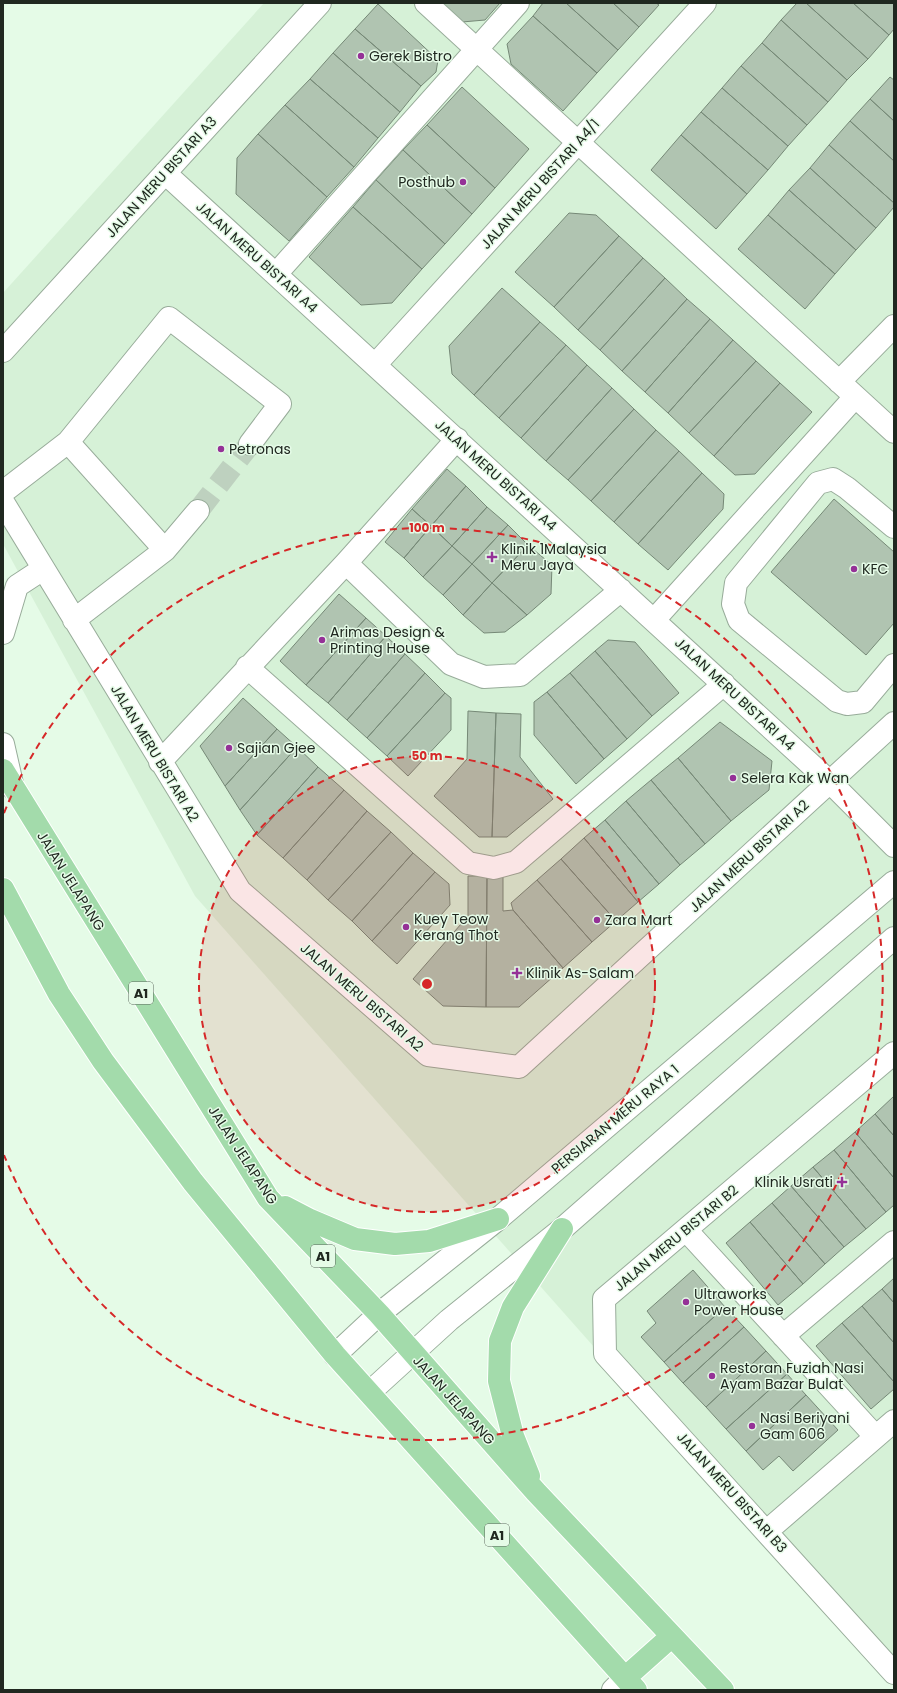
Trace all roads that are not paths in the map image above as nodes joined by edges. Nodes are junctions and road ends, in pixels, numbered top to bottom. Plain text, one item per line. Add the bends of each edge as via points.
1 (320, 3) edge
2 (426, 3) edge
3 (518, 3) edge
4 (705, 3) edge
5 (477, 50) junction
6 (578, 142) junction
7 (166, 173) junction
8 (276, 274) junction
9 (894, 326) edge
10 (3, 351) edge
11 (375, 365) junction
12 (847, 389) junction
13 (894, 432) edge
14 (457, 439) junction
15 (68, 442) junction
16 (250, 444) tunnel mouth
17 (3, 492) edge
18 (3, 502) edge
19 (198, 511) tunnel mouth
20 (894, 527) edge
21 (165, 550) junction
22 (346, 563) junction
23 (43, 569) junction
24 (10, 584) edge
25 (621, 590) junction
26 (74, 620) junction
27 (654, 620) junction
28 (3, 633) edge
29 (894, 665) edge
30 (247, 667) junction
31 (724, 684) junction
32 (894, 722) edge
33 (3, 744) edge
34 (160, 762) junction
35 (8, 780) edge
36 (830, 782) junction
37 (894, 846) edge
38 (894, 882) edge
39 (3, 889) edge
40 (894, 938) edge
41 (894, 1053) edge
42 (268, 1198) junction
43 (498, 1219) junction
44 (562, 1229) junction
45 (686, 1230) junction
46 (894, 1242) edge
47 (604, 1299) joint
48 (379, 1314) junction
49 (783, 1336) junction
50 (413, 1354) junction
51 (335, 1355) junction
52 (370, 1392) junction
53 (894, 1421) edge
54 (875, 1436) junction
55 (536, 1492) junction
56 (767, 1530) junction
57 (672, 1636) junction
58 (894, 1672) edge
59 (629, 1687) edge
60 (723, 1690) edge

1 - 7 street, JALAN MERU BISTARI A3
2 - 5 street
3 - 5 street
4 - 6 street, JALAN MERU BISTARI A4/1
5 - 6 street
5 - 8 street
6 - 11 street, JALAN MERU BISTARI A4/1
6 - 12 street
7 - 8 street, JALAN MERU BISTARI A4
7 - 10 street, JALAN MERU BISTARI A3
8 - 11 street, JALAN MERU BISTARI A4
9 - 12 street
11 - 14 street, JALAN MERU BISTARI A4
12 - 13 street
12 - 27 street
14 - 22 street
14 - 25 street, JALAN MERU BISTARI A4
15 - 16 street via 170,318 280,404
15 - 17 street
15 - 21 street
18 - 23 street, JALAN MERU BISTARI A2
19 - 21 street
20 - 29 street via 833,479 818,483 736,583 732,604 740,620 837,702 863,702
21 - 26 street
22 - 25 street via 451,664 484,677 520,675
22 - 30 street
23 - 24 street
23 - 26 street, JALAN MERU BISTARI A2
24 - 28 street
25 - 27 street, JALAN MERU BISTARI A4
26 - 34 street, JALAN MERU BISTARI A2
27 - 31 street, JALAN MERU BISTARI A4
30 - 31 street via 468,863 494,868 516,862
30 - 34 street
31 - 36 street, JALAN MERU BISTARI A4
32 - 36 street, JALAN MERU BISTARI A2
33 - 35 street
34 - 36 street, JALAN MERU BISTARI A2 via 240,891 428,1055 519,1067
35 - 42 main road, JALAN JELAPANG / A1
36 - 37 street, JALAN MERU BISTARI A4
38 - 43 street, PERSIARAN MERU RAYA 1
39 - 51 main road, A1 via 59,994 103,1061 193,1182
40 - 44 street
41 - 45 street, JALAN MERU BISTARI B2
42 - 43 main road via 355,1239 395,1244 429,1241
42 - 48 main road, JALAN JELAPANG / A1
43 - 48 street, PERSIARAN MERU RAYA 1
44 - 50 street via 449,1320
44 - 55 main road via 513,1307 500,1342 499,1382 513,1436
45 - 47 street, JALAN MERU BISTARI B2
45 - 49 street
46 - 49 street
47 - 56 street, JALAN MERU BISTARI B3 via 605,1354
48 - 50 main road, JALAN JELAPANG / A1
48 - 51 street, PERSIARAN MERU RAYA 1
49 - 54 street
50 - 52 street
50 - 55 main road, JALAN JELAPANG / A1
51 - 52 main road, A1
52 - 59 main road, A1
53 - 54 street
54 - 56 street
55 - 57 main road, JALAN JELAPANG / A1
56 - 58 street, JALAN MERU BISTARI B3
57 - 59 main road, A1
57 - 60 main road, JALAN JELAPANG / A1

